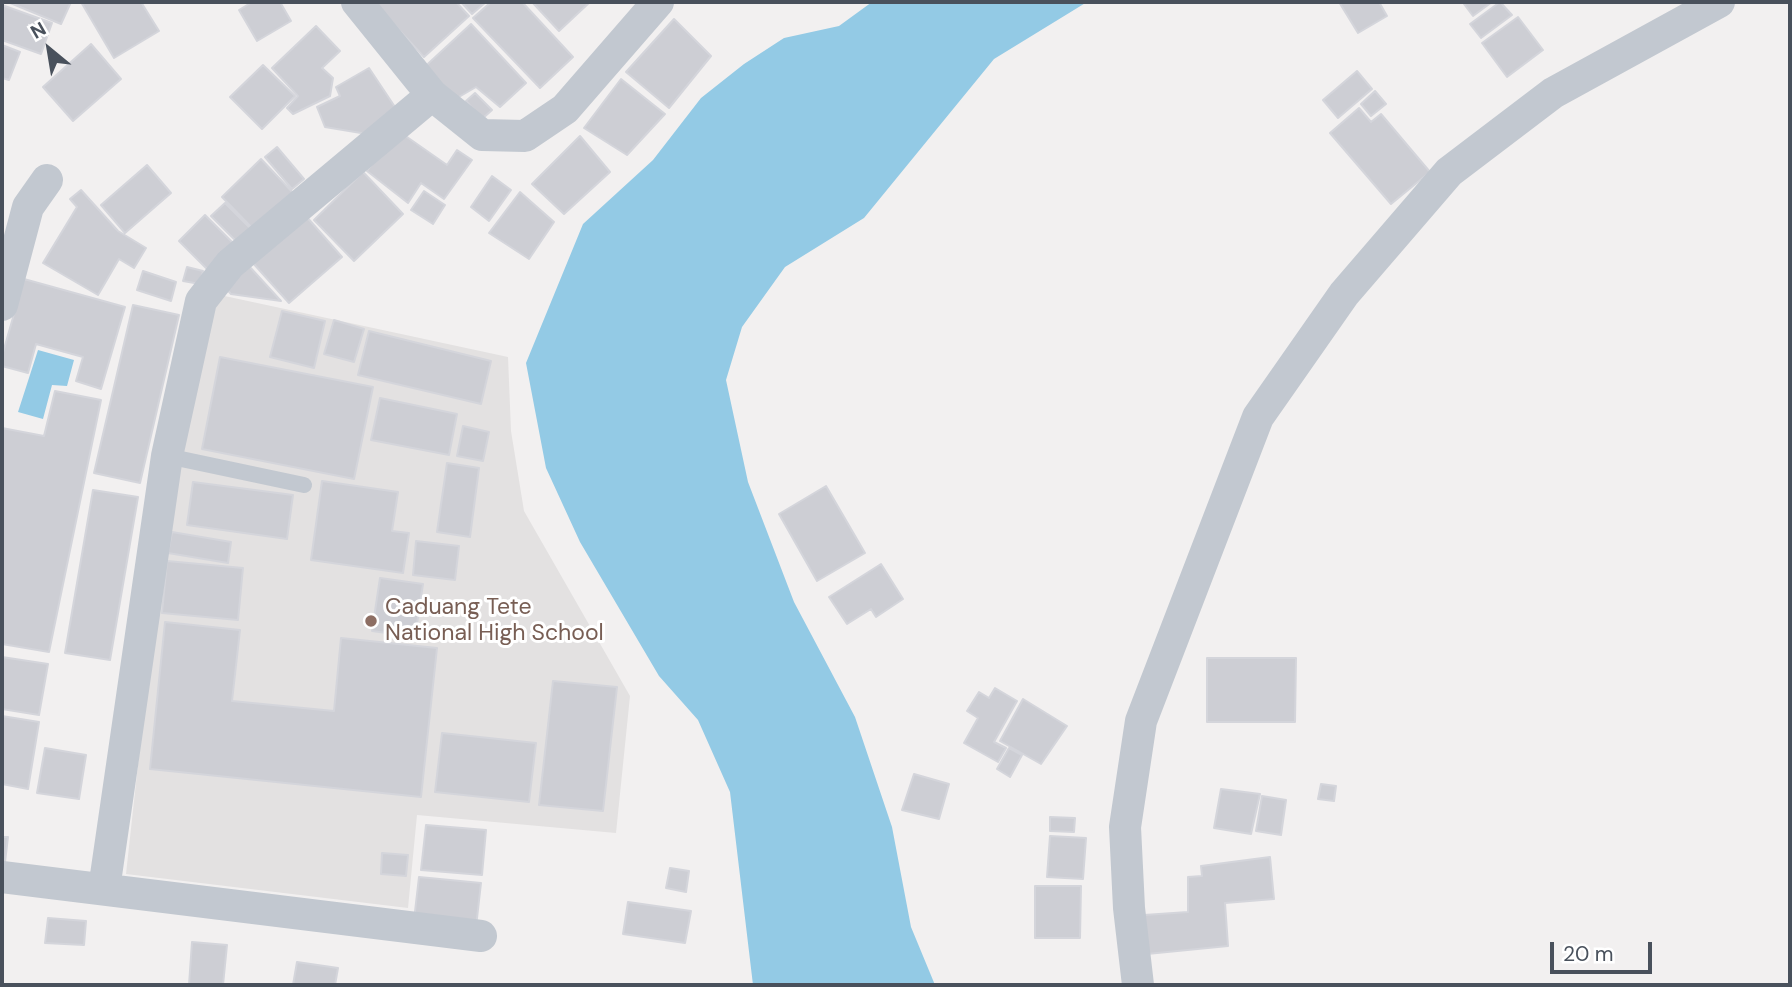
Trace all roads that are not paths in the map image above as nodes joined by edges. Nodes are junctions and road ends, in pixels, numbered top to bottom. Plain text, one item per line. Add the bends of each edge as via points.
1 (357, 2) edge
2 (658, 2) edge
3 (1719, 2) edge
4 (432, 95) junction
5 (47, 180) dead end
6 (2, 305) edge
7 (167, 456) junction
8 (304, 485) dead end
9 (2, 877) edge
10 (104, 889) junction
11 (481, 936) dead end
12 (1138, 985) edge

1 - 4 street
2 - 4 street via 565,108 525,135 482,135
3 - 12 street via 1553,93 1449,172 1344,294 1258,417 1141,721 1125,827
4 - 7 street via 230,264 201,301
5 - 6 street via 28,207
7 - 8 lane
7 - 10 street
9 - 10 street
10 - 11 street

